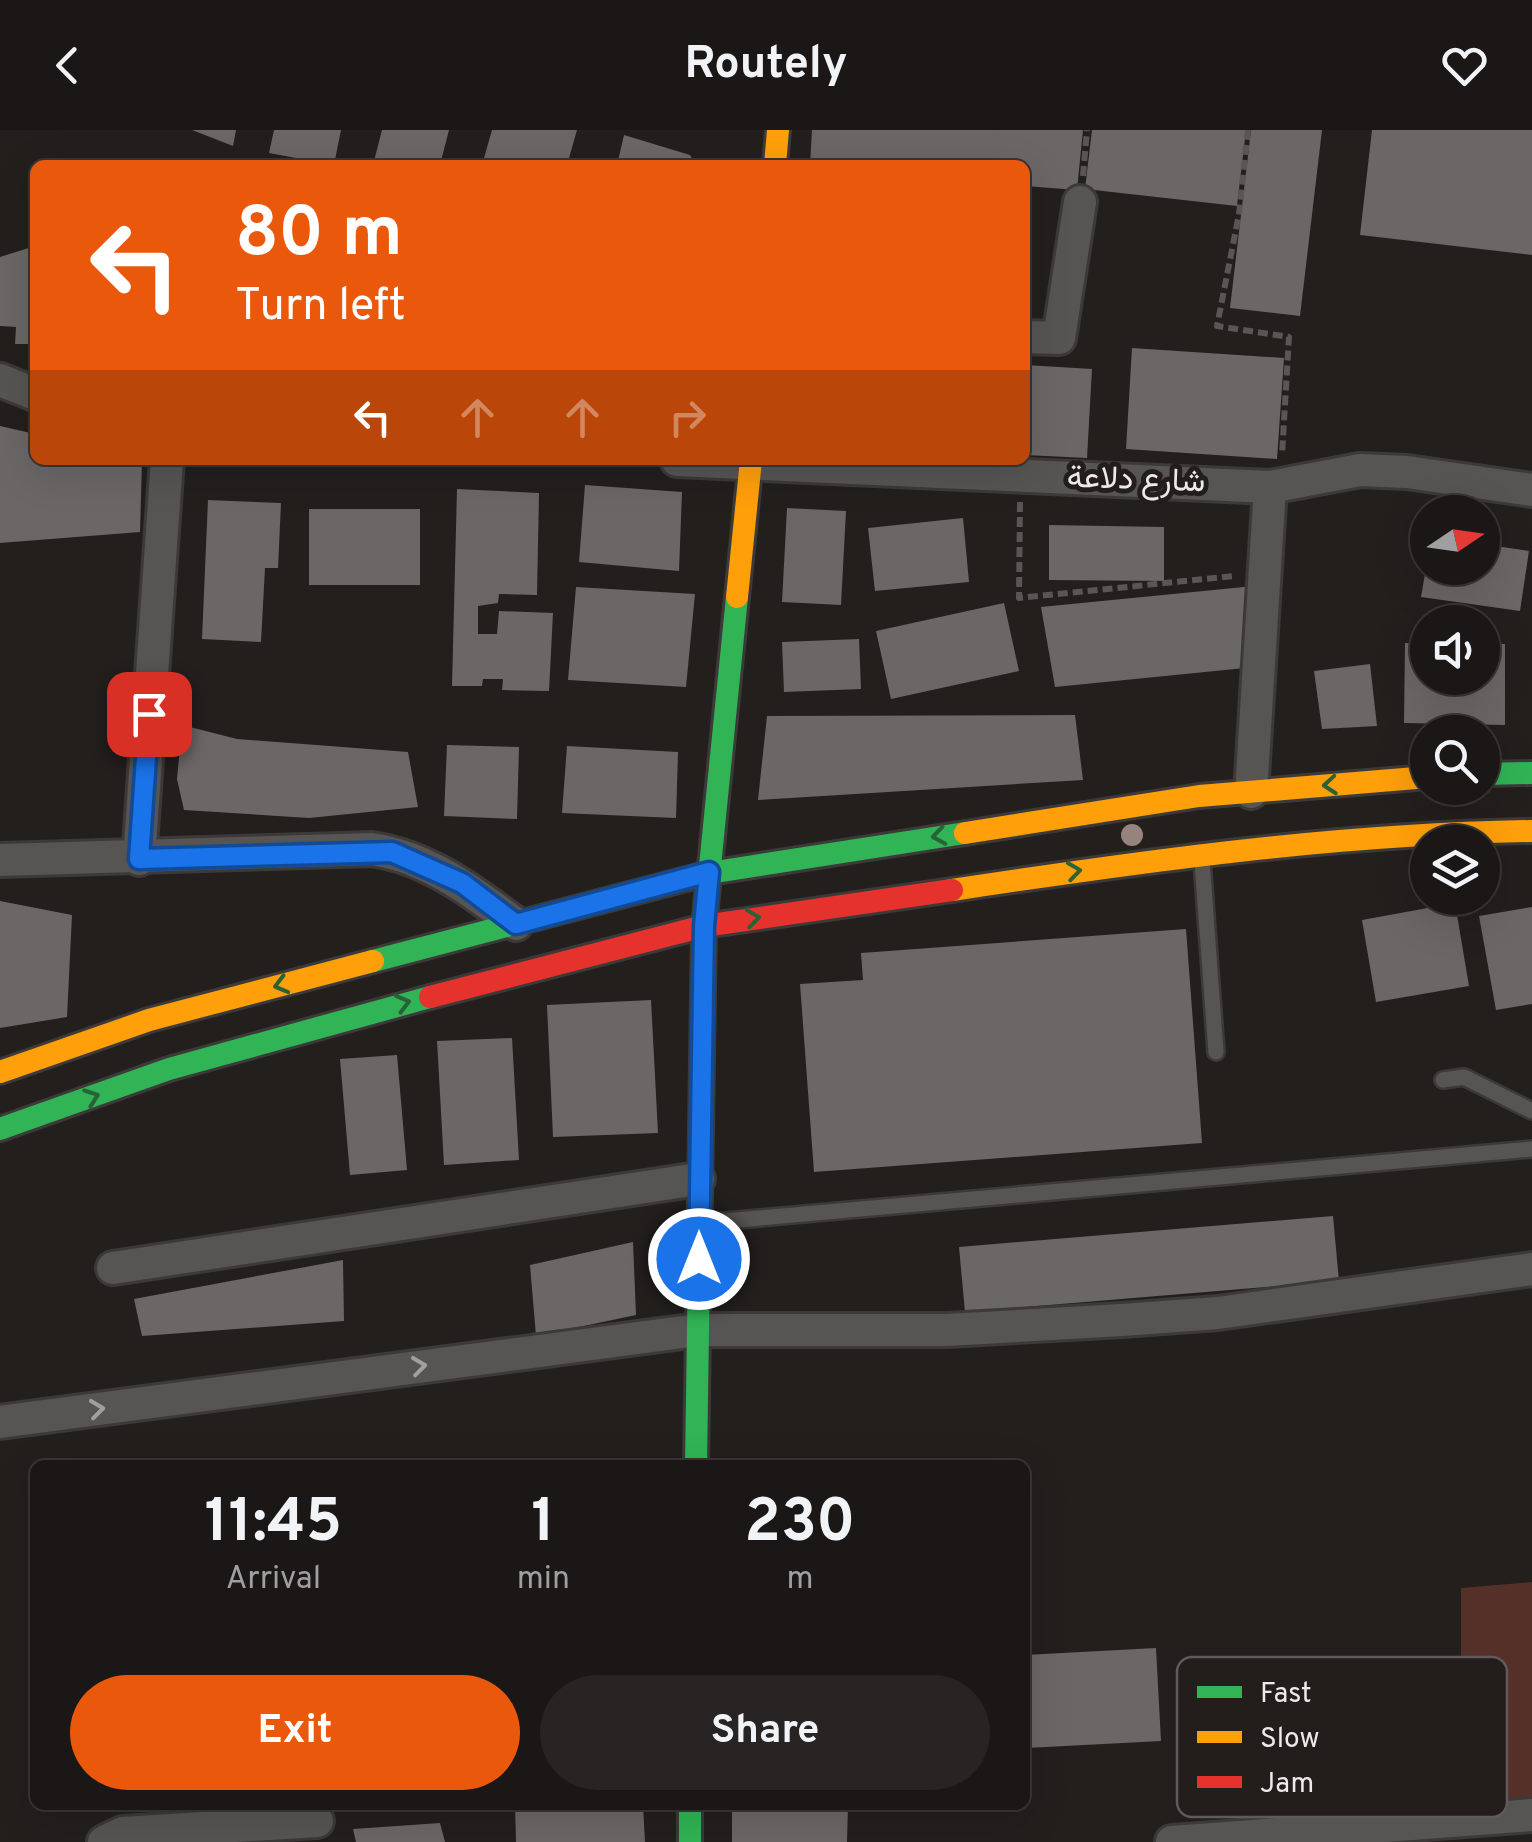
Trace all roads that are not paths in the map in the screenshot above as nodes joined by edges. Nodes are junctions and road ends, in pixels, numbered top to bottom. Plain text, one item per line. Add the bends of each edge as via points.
1 (778, 130) edge
2 (775, 160) edge
3 (1080, 202) road end
4 (1030, 337) edge
5 (0, 380) edge
6 (30, 392) edge
7 (168, 465) edge
8 (751, 465) edge
9 (809, 465) edge
10 (1275, 486) junction
11 (1532, 490) edge
12 (1532, 773) edge
13 (1500, 774) edge
14 (1410, 779) edge
15 (1251, 792) junction
16 (1532, 831) edge
17 (1201, 853) junction
18 (139, 859) junction
19 (0, 860) edge
20 (709, 872) junction
21 (516, 924) junction
22 (704, 926) junction
23 (1216, 1052) dead end
24 (0, 1072) edge
25 (1442, 1080) dead end
26 (1532, 1111) edge
27 (0, 1129) edge
28 (1532, 1149) edge
29 (698, 1178) junction
30 (700, 1224) junction
31 (113, 1268) dead end
32 (1532, 1269) edge
33 (698, 1330) junction
34 (0, 1422) edge
35 (696, 1460) edge
36 (690, 1810) edge
37 (1532, 1815) edge
38 (1505, 1817) edge
39 (1507, 1817) edge
40 (317, 1821) dead end
41 (104, 1842) edge
42 (690, 1842) edge
43 (1172, 1842) edge

1 - 2 main road
3 - 4 street via 1059,338
5 - 6 street
7 - 18 street
8 - 20 main road
9 - 10 street, شارع دلاعة
10 - 11 street, شارع دلاعة via 1360,470
10 - 15 street
12 - 13 main road
14 -> 15 main road
15 -> 20 main road
16 - 17 main road
22 -> 17 main road
17 - 23 lane
18 - 19 street
18 - 21 street via 392,852 462,883
20 - 21 main road
20 - 22 main road
21 -> 24 main road via 149,1020
27 -> 22 main road via 169,1069
22 - 29 main road
25 - 26 lane via 1464,1077
28 - 30 lane
29 - 30 main road
29 - 31 street
30 - 33 main road
32 - 33 street via 1218,1313 947,1330
34 -> 33 street
33 - 35 main road
36 - 42 main road
37 - 39 street
38 - 43 street
40 - 41 street via 123,1833

